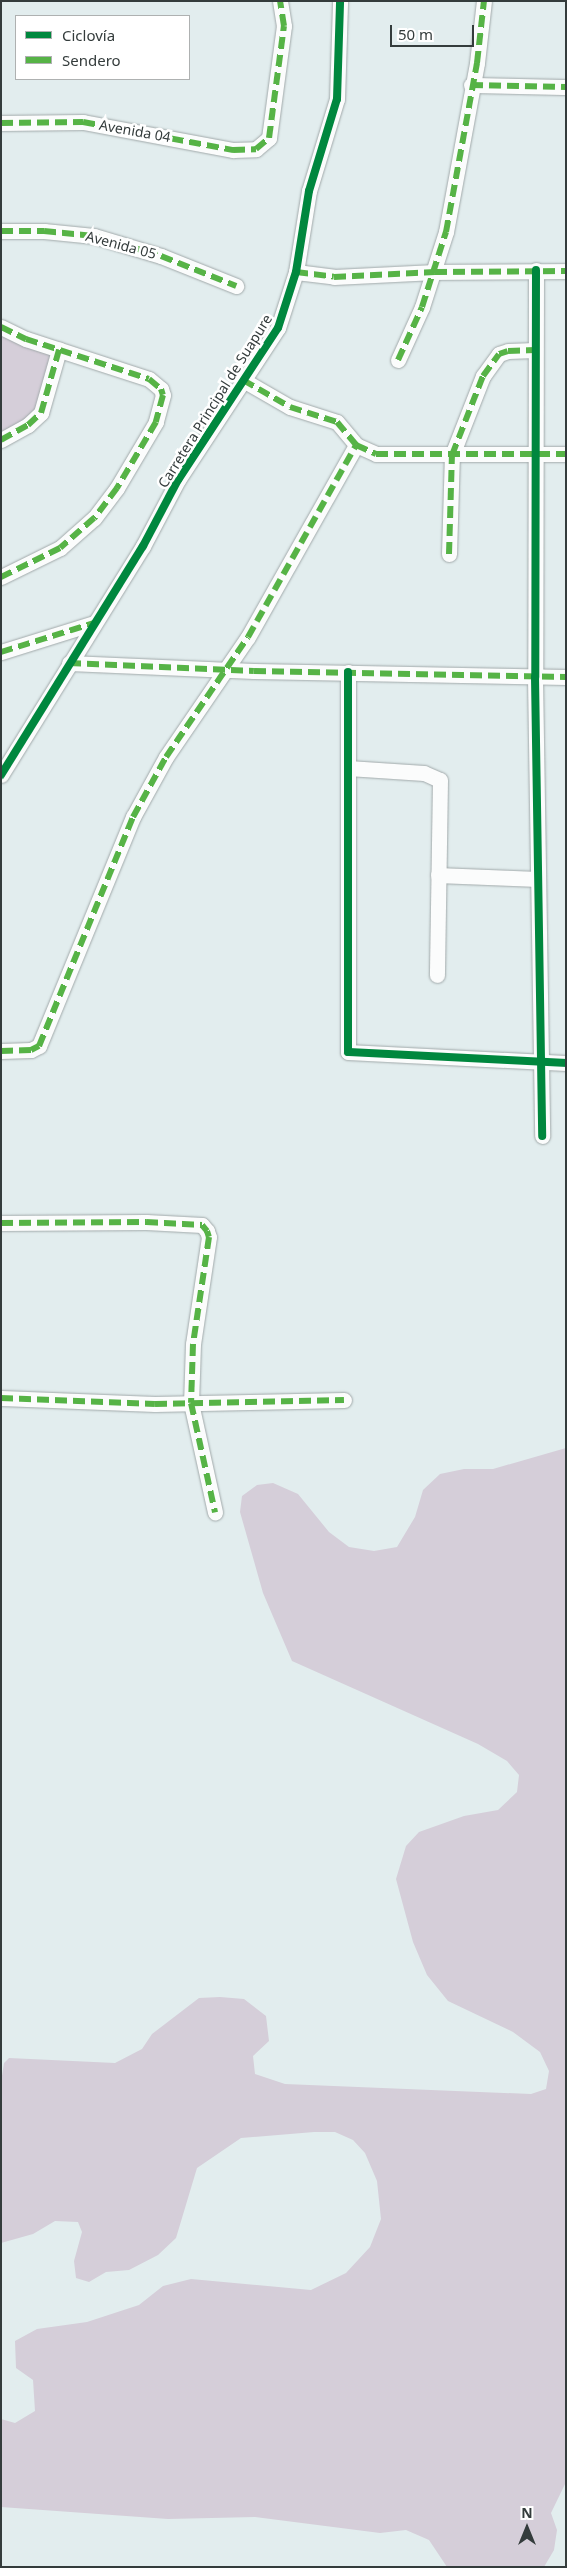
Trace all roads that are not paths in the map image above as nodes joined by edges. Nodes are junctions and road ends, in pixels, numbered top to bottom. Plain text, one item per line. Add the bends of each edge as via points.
1 (340, 1) edge
2 (484, 1) edge
3 (281, 4) edge
4 (471, 86) junction
5 (566, 86) edge
6 (1, 123) edge
7 (1, 231) edge
8 (536, 270) junction
9 (566, 271) edge
10 (296, 272) junction
11 (435, 272) junction
12 (236, 286) dead end
13 (1, 327) edge
14 (59, 350) junction
15 (536, 350) junction
16 (398, 360) dead end
17 (243, 380) junction
18 (1, 440) edge
19 (356, 445) junction
20 (536, 454) junction
21 (566, 454) edge
22 (452, 455) junction
23 (449, 554) dead end
24 (1, 577) edge
25 (94, 623) junction
26 (1, 652) edge
27 (69, 663) junction
28 (225, 670) junction
29 (348, 672) junction
30 (535, 677) junction
31 (566, 677) edge
32 (348, 768) junction
33 (1, 775) edge
34 (438, 875) junction
35 (537, 879) junction
36 (437, 975) dead end
37 (1, 1051) edge
38 (540, 1064) junction
39 (566, 1064) edge
40 (542, 1136) dead end
41 (1, 1223) edge
42 (1, 1398) edge
43 (344, 1400) dead end
44 (191, 1404) junction
45 (215, 1512) dead end

1 - 10 street, Carretera Principal de Suapure via 336,99 308,191
2 - 4 street
3 - 6 street, Avenida 04 via 282,44 265,143 256,149 244,151 106,125 53,121
4 - 5 street
4 - 11 street via 446,232
7 - 12 street, Avenida 05 via 94,236 147,251
8 - 9 street
8 - 11 street
8 - 15 street
10 - 11 street via 334,276
10 - 17 street, Carretera Principal de Suapure via 278,328
11 - 16 street
13 - 14 street
14 - 18 street via 41,413 28,425
14 - 24 street via 156,383 163,395 160,412 117,488 87,526 60,548
15 - 20 street
15 - 22 street via 508,351 490,363
17 - 19 street via 290,407 336,422
17 - 25 street, Carretera Principal de Suapure
19 - 22 street via 376,454
19 - 28 street via 248,637
20 - 21 street
20 - 22 street
20 - 30 street
22 - 23 street
25 - 26 street
25 - 27 street, Carretera Principal de Suapure
27 - 28 street
27 - 33 street, Carretera Principal de Suapure
28 - 29 street
28 - 37 street via 166,757 133,817 39,1046 31,1050
29 - 30 street
29 - 32 street
30 - 31 street
30 - 35 street
32 - 34 street via 424,773 440,780
32 - 38 street via 348,1052
34 - 35 street
34 - 36 street
35 - 38 street
38 - 39 street
38 - 40 street
41 - 44 street via 202,1225 209,1237 193,1344
42 - 44 street via 100,1404
43 - 44 street
44 - 45 street

